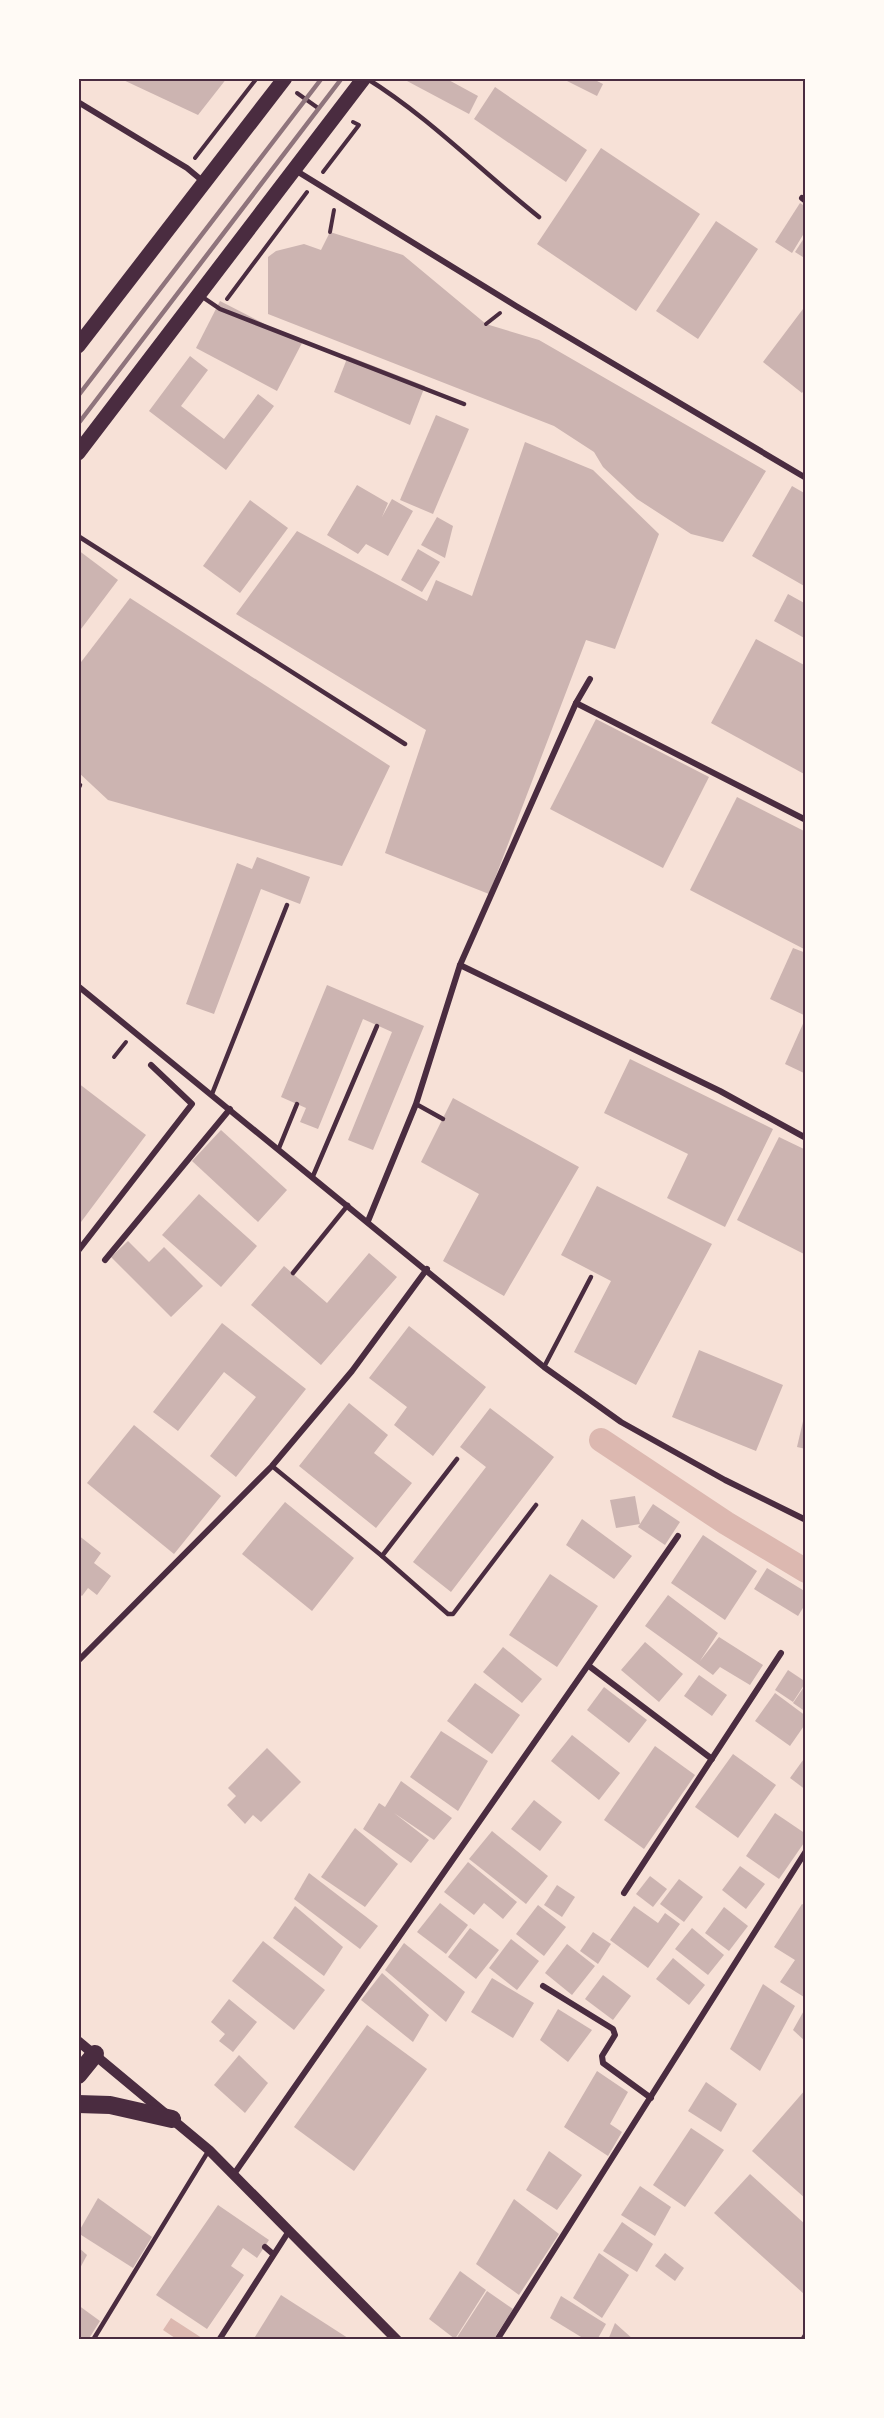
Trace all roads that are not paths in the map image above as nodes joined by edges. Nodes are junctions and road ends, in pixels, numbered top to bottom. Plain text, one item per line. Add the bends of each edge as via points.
1 (285, 78) edge
2 (365, 78) edge
3 (78, 102) edge
4 (295, 170) junction
5 (206, 183) junction
6 (539, 217) dead end
7 (199, 294) junction
8 (78, 346) edge
9 (464, 404) dead end
10 (78, 453) edge
11 (806, 478) edge
12 (78, 536) edge
13 (590, 679) dead end
14 (576, 703) junction
15 (405, 744) dead end
16 (806, 820) edge
17 (286, 905) dead end
18 (460, 965) junction
19 (78, 986) edge
20 (377, 1026) dead end
21 (151, 1065) dead end
22 (213, 1094) junction
23 (297, 1104) dead end
24 (416, 1104) junction
25 (230, 1108) junction
26 (443, 1119) dead end
27 (806, 1138) edge
28 (279, 1148) junction
29 (313, 1176) junction
30 (348, 1205) junction
31 (368, 1221) junction
32 (78, 1251) edge
33 (105, 1260) dead end
34 (427, 1269) junction
35 (293, 1273) dead end
36 (591, 1277) dead end
37 (544, 1368) junction
38 (457, 1459) dead end
39 (272, 1466) junction
40 (536, 1505) dead end
41 (806, 1520) edge
42 (678, 1536) dead end
43 (382, 1556) junction
44 (781, 1653) dead end
45 (78, 1661) edge
46 (589, 1666) junction
47 (712, 1759) junction
48 (806, 1851) edge
49 (624, 1893) dead end
50 (543, 1986) dead end
51 (78, 2041) edge
52 (95, 2054) junction
53 (78, 2075) edge
54 (651, 2098) junction
55 (78, 2104) edge
56 (172, 2119) junction
57 (209, 2150) junction
58 (234, 2174) junction
59 (289, 2231) junction
60 (265, 2247) dead end
61 (273, 2254) junction
62 (806, 2335) edge
63 (93, 2340) edge
64 (219, 2340) edge
65 (397, 2340) edge
66 (497, 2340) edge
67 (803, 2340) edge

1 - 5 main road
2 - 4 main road
2 - 6 lane via 448,139
3 - 5 street
4 - 7 main road
4 - 11 street
5 - 8 main road
7 - 9 lane via 220,309
7 - 10 main road
12 - 15 lane
13 - 14 street
14 - 16 street
14 - 18 street
17 - 22 lane
18 - 24 street
18 - 27 street via 720,1091
19 - 22 street
20 - 29 lane
21 - 32 street via 192,1104
22 - 25 street
23 - 28 lane
24 - 26 lane
24 - 31 street
25 - 28 street
25 - 33 street
28 - 29 street
29 - 30 street
30 - 31 street
30 - 35 lane
31 - 34 street
34 - 37 street
34 - 39 street via 352,1371
36 - 37 lane
37 - 41 street via 621,1422
38 - 43 lane
39 - 43 lane
39 - 45 street
40 - 43 lane via 453,1614 447,1614
42 - 46 street
44 - 47 street
46 - 47 street
46 - 58 street
47 - 49 street
48 - 54 street
50 - 54 street via 613,2029 615,2035 602,2056 603,2063
51 - 52 street
52 - 53 highway
52 - 56 street
54 - 66 street
55 - 56 highway via 110,2105
56 - 57 street
57 - 58 street
57 - 63 lane
58 - 59 street
59 - 61 street
59 - 65 street
60 - 61 street
61 - 64 street
62 - 67 street

